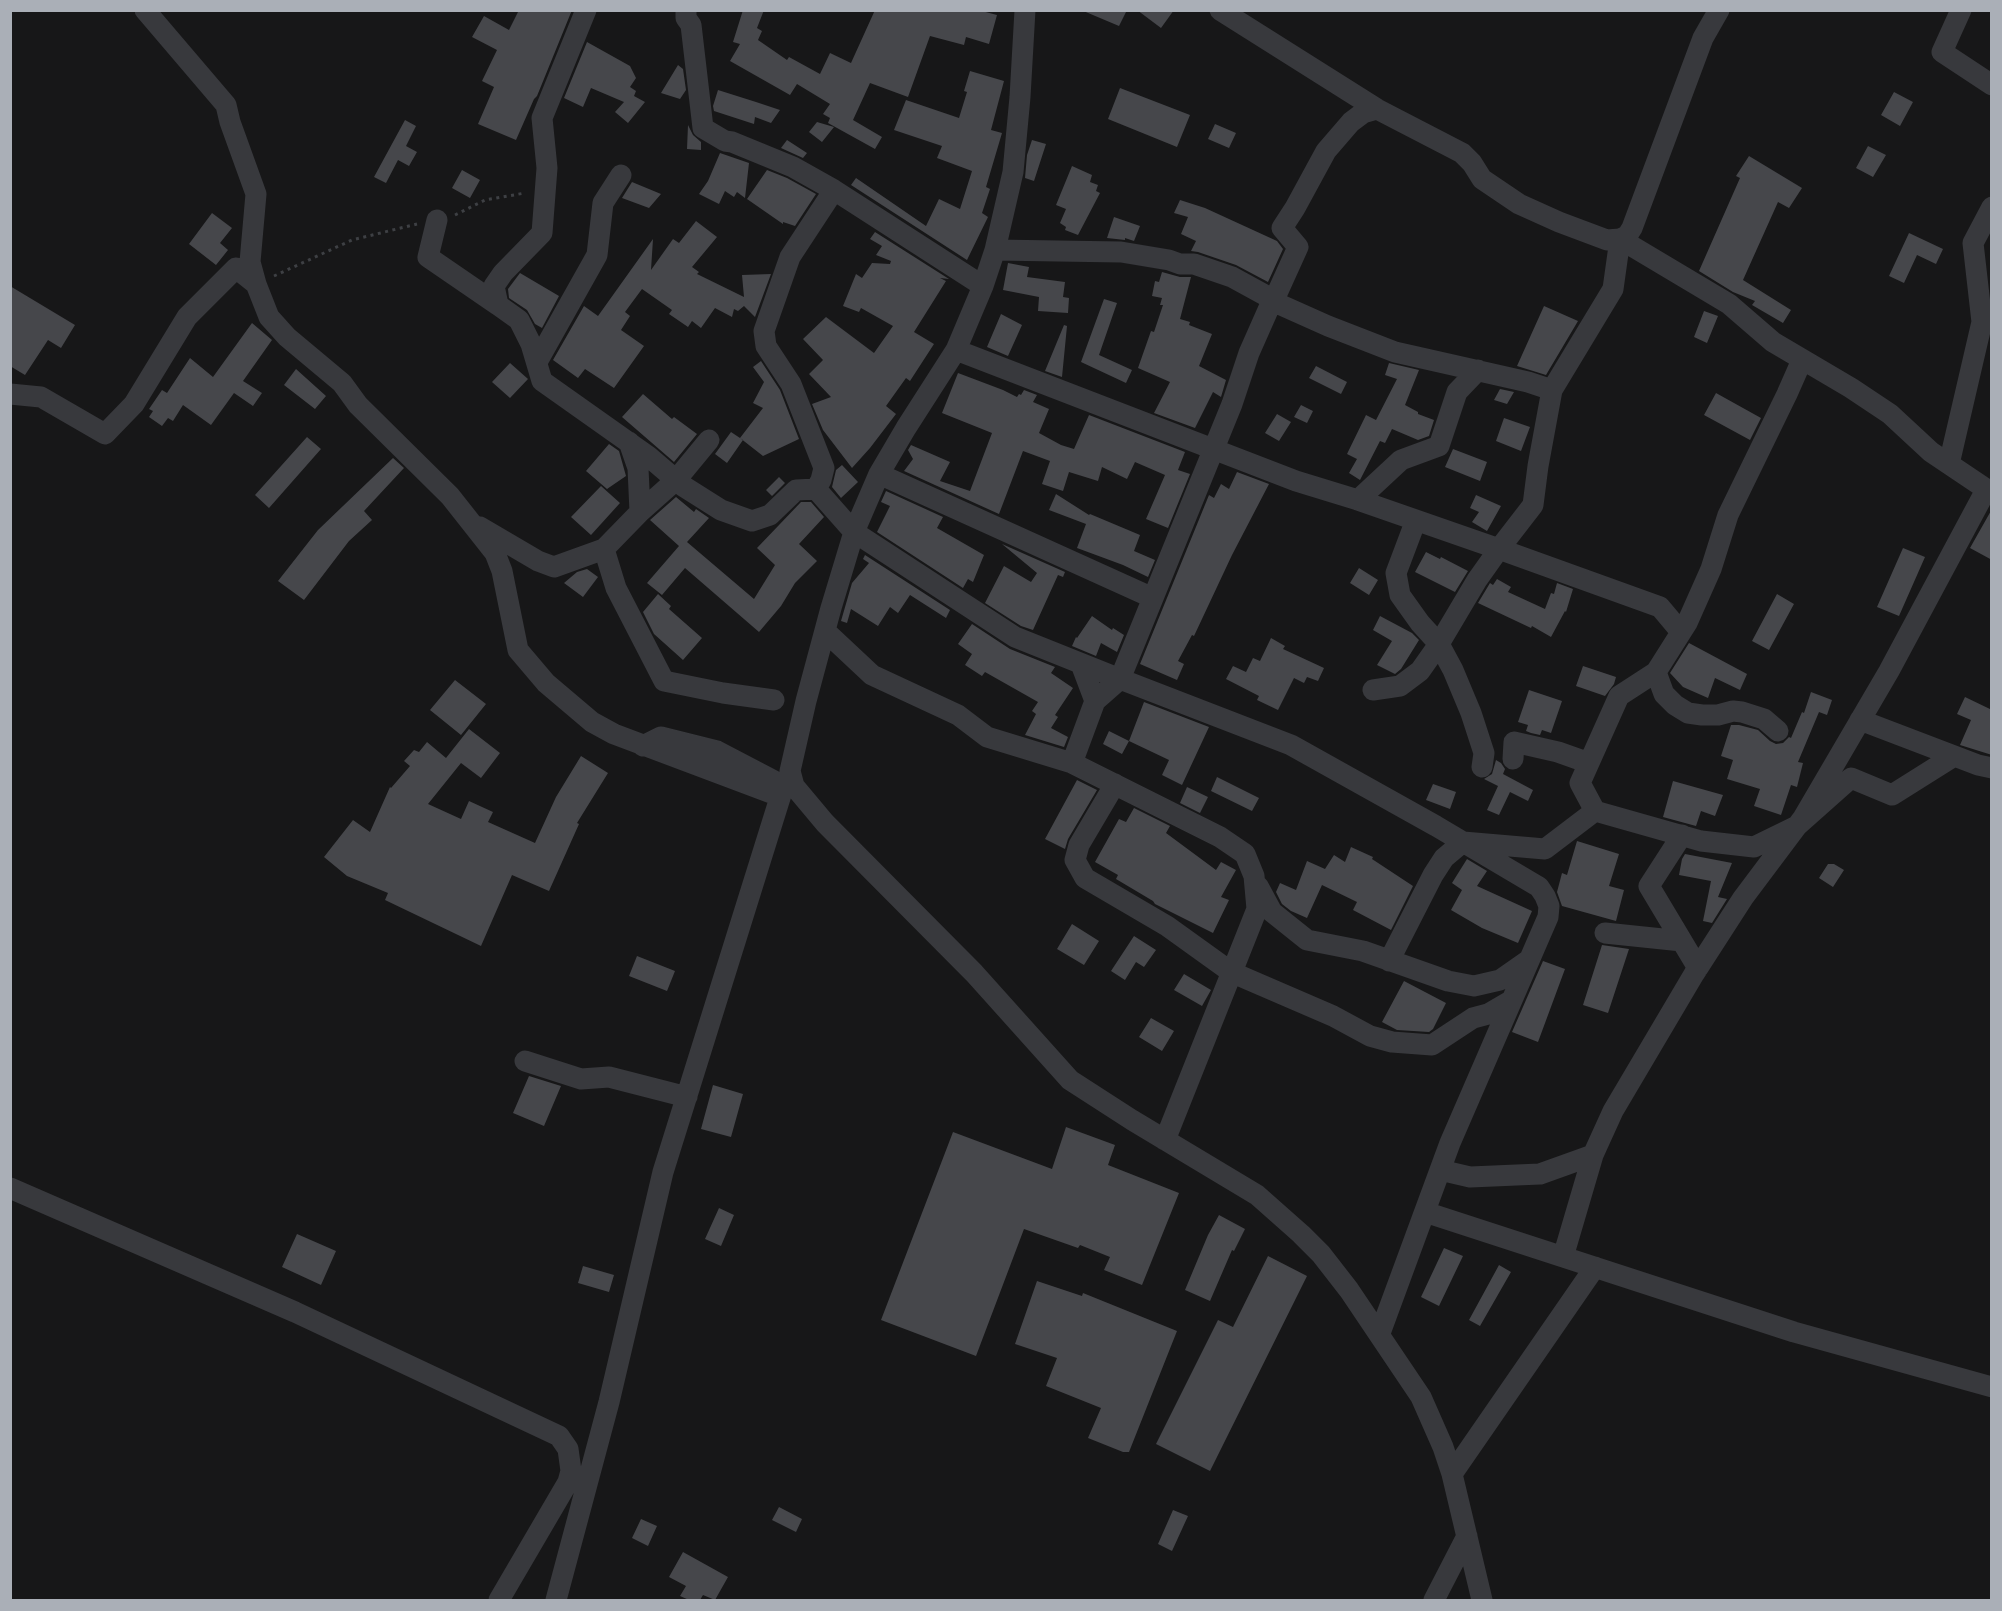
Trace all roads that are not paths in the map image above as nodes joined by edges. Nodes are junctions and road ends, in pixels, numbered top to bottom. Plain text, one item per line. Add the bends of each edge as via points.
1 (145, 10) edge
2 (586, 10) edge
3 (686, 10) edge
4 (1220, 10) edge
5 (1719, 10) edge
6 (1961, 10) edge
7 (1018, 12) edge
8 (1992, 85) edge
9 (1377, 109) junction
10 (621, 174) dead end
11 (834, 190) junction
12 (1992, 207) edge
13 (437, 220) road end
14 (1620, 239) junction
15 (995, 250) junction
16 (256, 284) junction
17 (983, 286) junction
18 (498, 305) junction
19 (956, 350) junction
20 (1802, 360) junction
21 (537, 362) junction
22 (1478, 370) junction
23 (1552, 390) junction
24 (10, 394) edge
25 (709, 440) dead end
26 (629, 442) junction
27 (1214, 450) junction
28 (1949, 464) junction
29 (879, 474) junction
30 (676, 480) junction
31 (816, 489) junction
32 (1989, 491) edge
33 (1358, 500) junction
34 (640, 512) junction
35 (1416, 520) junction
36 (470, 521) junction
37 (854, 532) junction
38 (604, 549) junction
39 (1499, 549) junction
40 (1153, 598) junction
41 (825, 631) junction
42 (1681, 632) junction
43 (1439, 644) junction
44 (1081, 664) junction
45 (1656, 672) junction
46 (1120, 679) junction
47 (1373, 690) dead end
48 (774, 700) dead end
49 (1095, 701) junction
50 (1860, 720) junction
51 (1778, 730) dead end
52 (1954, 756) junction
53 (1513, 759) dead end
54 (1072, 763) junction
55 (1589, 764) junction
56 (1482, 767) dead end
57 (1992, 768) edge
58 (785, 784) junction
59 (1115, 784) junction
60 (1595, 811) junction
61 (1797, 826) junction
62 (1682, 835) junction
63 (1463, 842) junction
64 (1254, 881) junction
65 (1605, 933) dead end
66 (1682, 940) junction
67 (1530, 959) junction
68 (1389, 961) junction
69 (1698, 968) junction
70 (1231, 972) junction
71 (1512, 1000) junction
72 (525, 1061) dead end
73 (687, 1097) junction
74 (1165, 1140) junction
75 (1593, 1155) junction
76 (1440, 1170) junction
77 (10, 1188) edge
78 (1425, 1212) junction
79 (1563, 1257) junction
80 (1595, 1267) junction
81 (1380, 1333) junction
82 (1992, 1387) edge
83 (1452, 1474) junction
84 (1467, 1536) junction
85 (499, 1600) edge
86 (556, 1600) edge
87 (1434, 1600) edge
88 (1482, 1600) edge

1 - 16 street via 226,105 256,194 250,262
2 - 18 street via 542,118 547,168 543,233 494,286
3 - 11 street via 703,128 725,141 793,167
4 - 9 street
5 - 14 street via 1703,38 1632,228
6 - 8 street via 1942,52
7 - 15 street via 1013,172
9 - 14 street via 1462,153 1482,179 1520,204 1607,240
9 - 15 street via 1351,122 1326,151 1282,228 1298,246 1274,300 1232,277 1194,264 1121,252
10 - 21 street via 603,203 597,255
11 - 17 street
11 - 31 street via 790,257 764,331 766,346 791,384 824,468
12 - 28 street via 1973,243 1982,322
13 - 18 street via 428,257
14 - 20 street via 1729,304 1750,325
14 - 23 street via 1613,290
15 - 17 street
16 - 24 street via 236,268 188,317 134,404 105,434 41,397
16 - 36 street via 269,317 287,337 342,383 358,405
17 - 19 street
18 - 21 street via 519,320
19 - 27 street
19 - 29 street
20 - 28 street via 1890,414
20 - 42 street via 1728,515 1711,568
21 - 26 street via 542,381
22 - 23 street
22 - 27 street via 1395,352 1272,301
22 - 33 street via 1456,392 1439,446 1401,460
23 - 39 street via 1533,505
25 - 30 street
26 - 30 street
26 - 34 street via 638,468
27 - 33 street via 1296,482
27 - 40 street
28 - 32 street
29 - 37 street
29 - 40 street
30 - 31 street via 721,510 752,521 770,515 796,490
30 - 34 street
31 - 37 street
32 - 50 street
33 - 35 street
34 - 38 street
35 - 39 street
35 - 43 street via 1396,573 1400,595
36 - 38 street via 554,567
36 - 58 street via 495,553 502,571 518,650 546,683 592,722 643,746
37 - 41 street
37 - 44 street via 1015,637
38 - 48 street via 616,588 664,681
39 - 42 street via 1660,607
39 - 43 street
40 - 46 street
41 - 54 street via 872,675 958,715 987,736
41 - 58 street
42 - 45 street
43 - 47 street via 1420,671 1400,686
43 - 56 street via 1471,713 1484,753
44 - 46 street
44 - 49 street
45 - 51 street via 1664,694 1688,713 1742,712 1764,719
45 - 55 street via 1619,696
46 - 49 street
46 - 63 street via 1291,745
49 - 54 street
50 - 52 street
50 - 61 street
52 - 57 street
52 - 61 street via 1892,795 1851,778
53 - 55 street via 1514,742
54 - 59 street
55 - 60 street via 1580,783
58 - 73 street
58 - 74 street via 794,786 825,823 974,973 1070,1080
59 - 64 street via 1228,842 1245,854
59 - 70 street via 1079,845 1075,860 1085,878 1167,926
60 - 62 street
60 - 63 street via 1545,849
61 - 62 street via 1754,847
61 - 69 street via 1743,898
62 - 66 street via 1649,886
63 - 67 street via 1539,887 1545,896 1548,917
63 - 68 street via 1444,858 1433,875
64 - 68 street via 1272,912 1307,940 1363,951
64 - 70 street via 1257,909
65 - 66 street
66 - 69 street
67 - 68 street via 1500,980 1474,986 1432,977
67 - 71 street
69 - 75 street via 1613,1111
70 - 71 street via 1370,1036 1392,1042 1432,1045 1473,1018
70 - 74 street
71 - 76 street
72 - 73 street via 581,1079 609,1077
73 - 86 street via 663,1172 609,1402
74 - 81 street via 1257,1195 1301,1234
75 - 76 street via 1540,1173 1470,1177
75 - 79 street
76 - 78 street
77 - 85 street via 295,1312 559,1436 568,1449 568,1482
78 - 79 street
78 - 81 street
79 - 80 street
80 - 82 street via 1794,1332
80 - 83 street
81 - 83 street via 1421,1397
83 - 84 street
84 - 87 street
84 - 88 street

